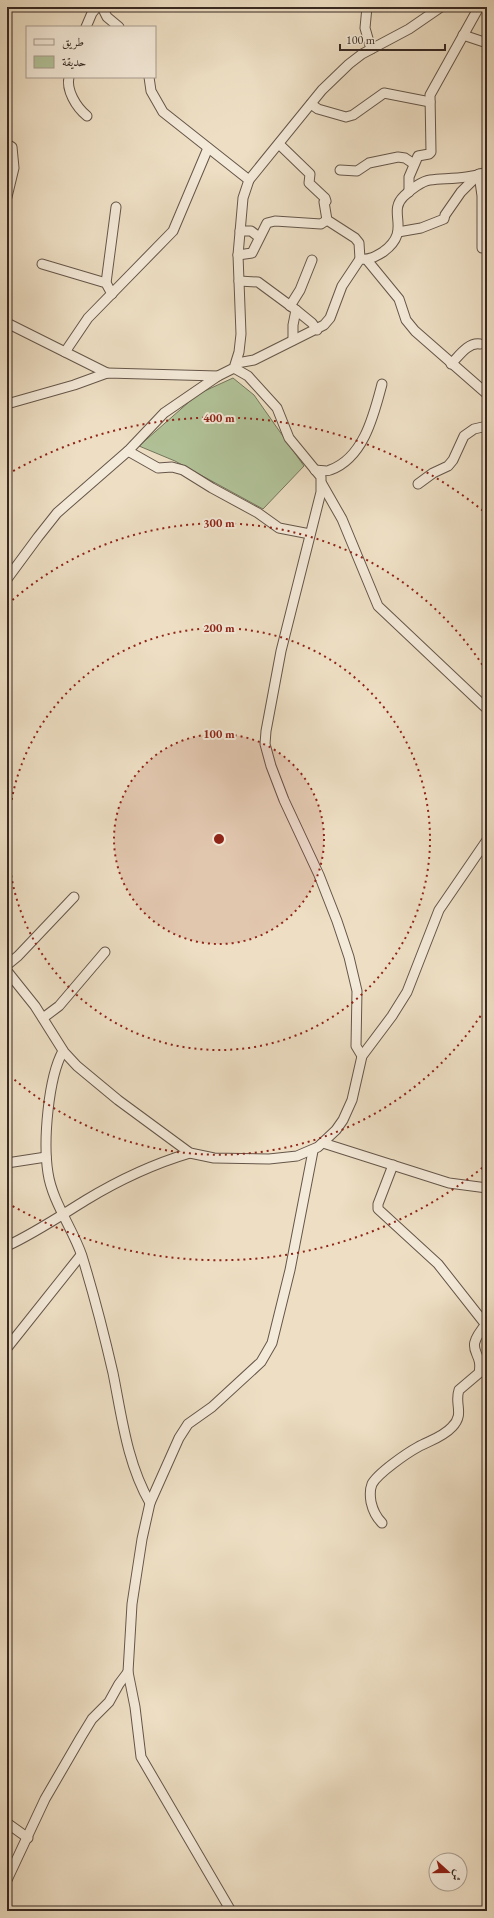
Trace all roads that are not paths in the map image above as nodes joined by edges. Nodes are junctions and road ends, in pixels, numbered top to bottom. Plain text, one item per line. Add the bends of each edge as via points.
1 (97, 7) edge
2 (102, 7) edge
3 (367, 7) edge
4 (441, 7) edge
5 (479, 7) edge
6 (86, 26) edge
7 (118, 26) edge
8 (463, 35) junction
9 (487, 43) edge
10 (371, 49) junction
11 (69, 78) edge
12 (149, 78) edge
13 (430, 102) junction
14 (311, 104) junction
15 (87, 116) dead end
16 (7, 144) edge
17 (279, 144) junction
18 (208, 148) junction
19 (414, 164) junction
20 (340, 170) dead end
21 (483, 173) edge
22 (249, 180) junction
23 (409, 192) junction
24 (7, 197) edge
25 (116, 207) dead end
26 (327, 220) junction
27 (240, 231) junction
28 (398, 232) junction
29 (259, 237) junction
30 (482, 248) dead end
31 (238, 255) junction
32 (312, 260) dead end
33 (364, 260) junction
34 (42, 264) dead end
35 (239, 281) junction
36 (106, 283) junction
37 (112, 294) junction
38 (293, 308) junction
39 (7, 323) edge
40 (317, 330) junction
41 (293, 340) junction
42 (480, 344) dead end
43 (65, 352) junction
44 (451, 364) junction
45 (236, 366) junction
46 (107, 373) junction
47 (218, 376) junction
48 (382, 384) dead end
49 (487, 394) edge
50 (7, 404) edge
51 (487, 426) edge
52 (128, 451) junction
53 (315, 470) junction
54 (322, 484) junction
55 (418, 484) dead end
56 (310, 534) junction
57 (7, 579) edge
58 (487, 709) edge
59 (487, 840) edge
60 (74, 897) dead end
61 (105, 952) dead end
62 (7, 965) edge
63 (7, 971) edge
64 (43, 1018) junction
65 (63, 1051) junction
66 (362, 1056) junction
67 (324, 1143) junction
68 (313, 1151) junction
69 (190, 1154) junction
70 (46, 1157) junction
71 (7, 1163) edge
72 (393, 1165) junction
73 (487, 1188) edge
74 (64, 1214) junction
75 (7, 1246) edge
76 (81, 1255) junction
77 (486, 1324) edge
78 (7, 1348) edge
79 (150, 1503) junction
80 (382, 1523) dead end
81 (128, 1672) junction
82 (7, 1823) edge
83 (28, 1838) junction
84 (7, 1880) edge
85 (231, 1911) edge

1 - 6 street
2 - 7 street via 107,17
3 - 10 street via 365,28
4 - 10 street via 409,29
5 - 8 street
8 - 9 street
8 - 13 street via 432,90
10 - 14 street via 349,64
11 - 15 street via 68,84 75,104
12 - 18 street via 151,91 161,110
13 - 14 street via 384,93 353,115 343,117
13 - 19 street via 431,152 418,156
14 - 17 street
16 - 24 street via 12,147 15,162
17 - 22 street
17 - 26 street via 310,174 309,183 325,198
18 - 22 street
18 - 37 street via 173,231
19 - 20 street via 398,157 369,163 357,171
19 - 23 street via 409,178
21 - 23 street via 457,179 430,180
21 - 28 street via 461,192 444,219 421,228
21 - 30 street
22 - 27 street via 243,198
23 - 28 street via 399,202
25 - 36 street
26 - 29 street via 321,224 275,221 267,223
26 - 33 street via 359,243
27 - 29 street via 251,231
27 - 31 street
28 - 33 street via 390,246
29 - 31 street via 252,254
31 - 35 street
32 - 38 street
33 - 40 street via 342,286 330,318
33 - 44 street via 399,299 406,320 415,331
34 - 36 street
35 - 38 street via 258,282
35 - 45 street via 241,334
36 - 37 street
37 - 43 street via 88,318
38 - 40 street
38 - 41 street
39 - 43 street
40 - 41 street
41 - 45 street via 254,360
42 - 44 street via 469,347
43 - 46 street
44 - 49 street
45 - 47 street
45 - 53 street via 277,408 289,438
46 - 47 street
46 - 50 street
47 - 52 street via 172,406
48 - 53 street via 369,428 362,441 340,466 329,471
51 - 55 street via 474,429 464,436 448,466
52 - 56 street via 158,468 172,466 183,470 279,528
52 - 57 street via 57,513
53 - 54 street via 321,477
54 - 56 street
54 - 58 street via 342,519 378,606
56 - 66 street via 281,651 265,744 284,800 319,875 349,957 357,991 356,1046
59 - 66 street via 439,910 407,992
60 - 62 street
61 - 64 street via 59,1006
63 - 64 street
64 - 65 street
65 - 69 street via 118,1100
65 - 70 street via 58,1060 53,1083
66 - 67 street via 358,1082 348,1109 336,1130
67 - 68 street
67 - 72 street
68 - 69 street via 288,1158 269,1159 214,1158
68 - 79 street via 290,1270 272,1343 261,1362 252,1371 212,1407 188,1424 178,1438
69 - 74 street via 131,1176
70 - 71 street
70 - 74 street via 52,1188
72 - 73 street via 449,1183
72 - 77 street via 378,1209 438,1264
74 - 75 street
74 - 76 street
76 - 78 street
76 - 79 street via 111,1366 125,1441 143,1491
77 - 80 street via 474,1341 479,1374 459,1390 459,1415 453,1427 409,1452 372,1484 370,1492 373,1509
79 - 81 street via 133,1598
81 - 83 street via 109,1702 92,1719 81,1737 46,1799
81 - 85 street via 141,1757
82 - 83 street
83 - 84 street

